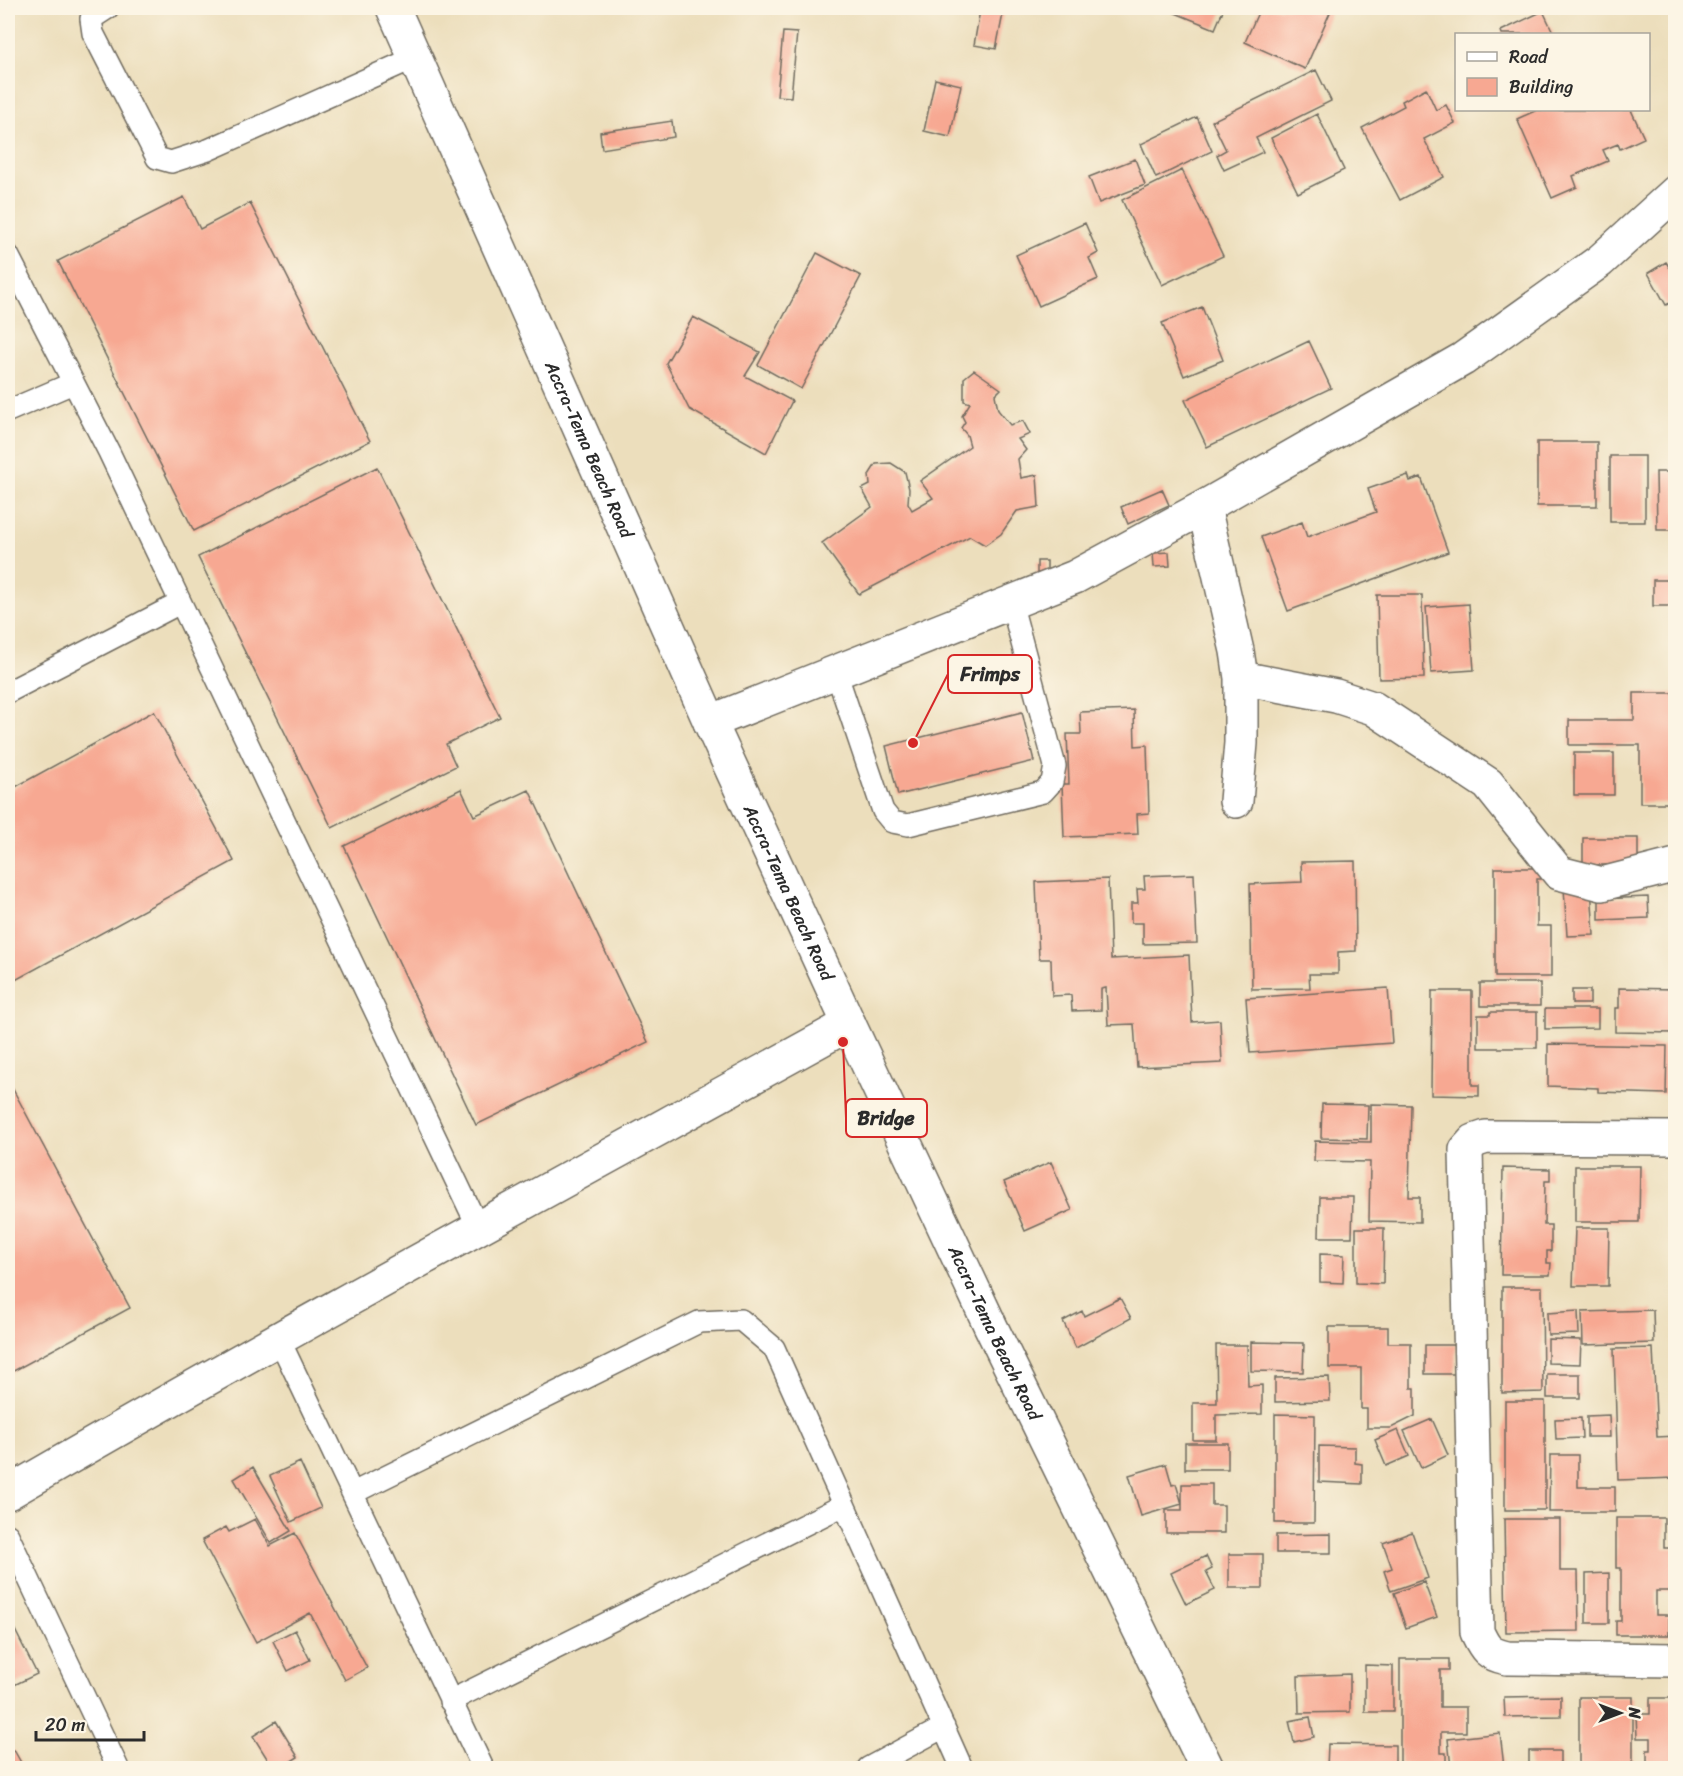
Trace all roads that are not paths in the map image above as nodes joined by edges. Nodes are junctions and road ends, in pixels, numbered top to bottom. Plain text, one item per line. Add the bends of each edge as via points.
1 (108, 8) edge
2 (393, 8) edge
3 (414, 58) junction
4 (1676, 192) edge
5 (9, 261) edge
6 (73, 383) junction
7 (8, 411) edge
8 (1204, 507) junction
9 (1011, 602) junction
10 (180, 603) junction
11 (836, 672) junction
12 (1240, 678) junction
13 (8, 692) edge
14 (710, 722) junction
15 (1236, 801) dead end
16 (1676, 865) edge
17 (849, 1024) junction
18 (1676, 1138) edge
19 (479, 1229) junction
20 (279, 1339) junction
21 (8, 1493) edge
22 (352, 1493) junction
23 (844, 1505) junction
24 (8, 1535) edge
25 (1676, 1660) edge
26 (450, 1701) junction
27 (944, 1727) junction
28 (118, 1768) edge
29 (483, 1768) edge
30 (868, 1768) edge
31 (962, 1768) edge
32 (1207, 1768) edge

1 - 3 lane via 91,19 93,33 157,158 171,162 208,150
2 - 3 street, Accra-Tema Beach Road
3 - 14 street, Accra-Tema Beach Road
4 - 8 street via 1600,261 1463,359
5 - 6 lane
6 - 7 lane
6 - 10 lane
8 - 9 street via 1075,577
8 - 12 street via 1238,651
9 - 11 street
9 - 11 lane via 1055,766 1052,782 1043,792 908,825 892,822 883,811
10 - 13 lane
10 - 19 lane
11 - 14 street
12 - 15 street
12 - 16 street via 1336,696 1373,708 1488,784 1559,873 1602,884
14 - 17 street, Accra-Tema Beach Road
17 - 19 street
17 - 32 street, Accra-Tema Beach Road
18 - 25 street via 1486,1137 1474,1140 1466,1150 1477,1632 1492,1654 1507,1658
19 - 20 street
20 - 21 street
20 - 22 lane
22 - 23 lane via 699,1322 741,1320 774,1348
22 - 26 lane
23 - 26 lane
23 - 27 lane
24 - 28 lane
26 - 29 lane
27 - 30 lane
27 - 31 lane

